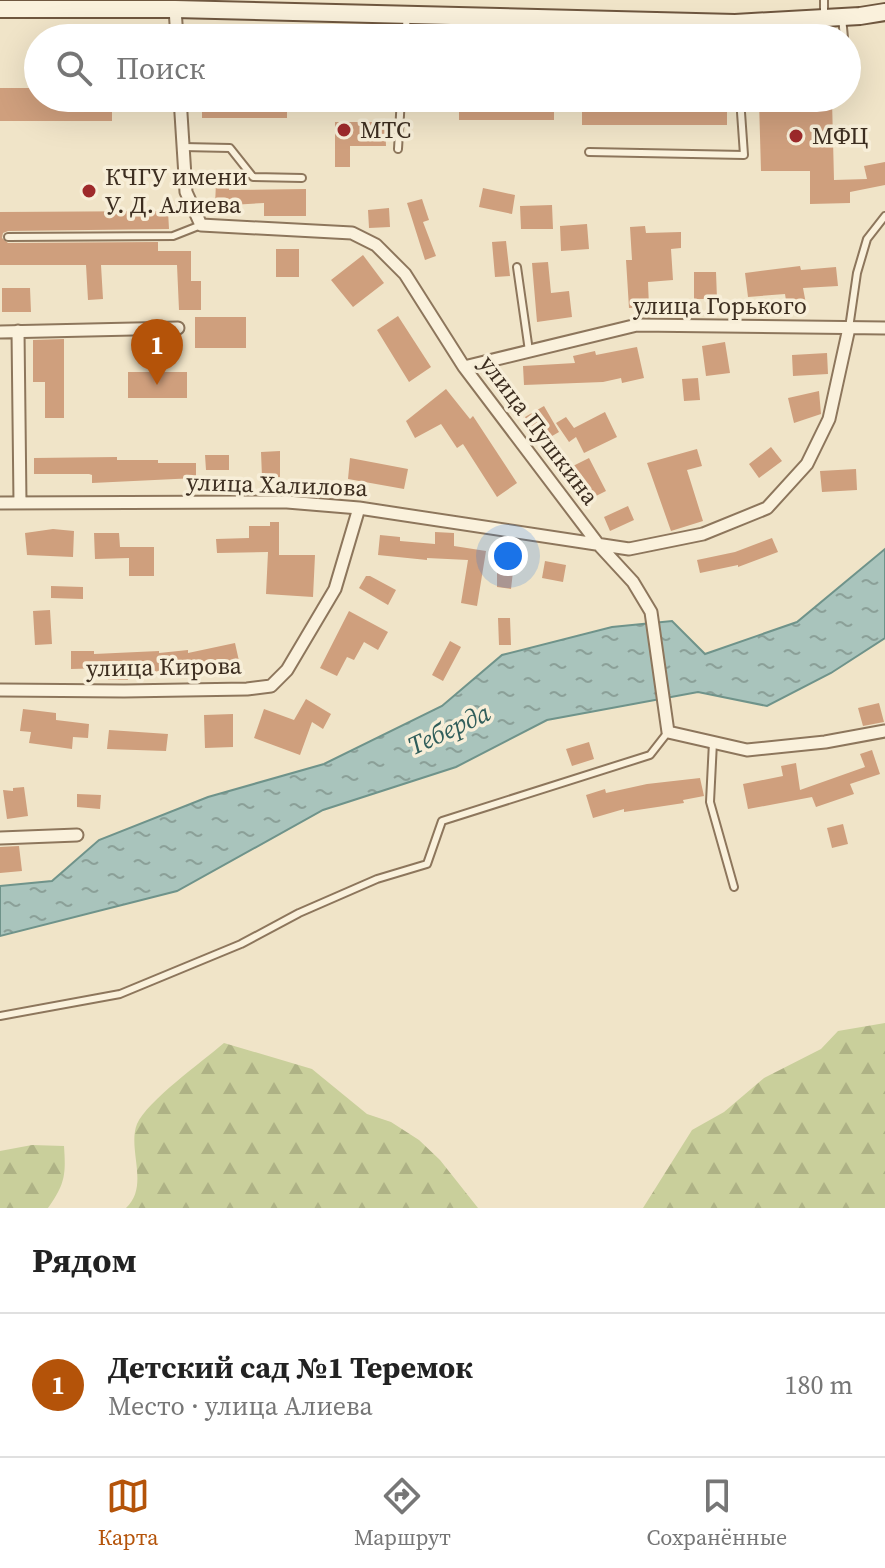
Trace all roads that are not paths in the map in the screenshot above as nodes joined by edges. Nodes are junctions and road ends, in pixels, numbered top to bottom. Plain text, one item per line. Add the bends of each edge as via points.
1 (824, 0) edge
2 (144, 5) edge
3 (406, 8) edge
4 (0, 9) edge
5 (175, 9) junction
6 (885, 12) edge
7 (842, 17) junction
8 (824, 18) junction
9 (176, 24) edge
10 (636, 24) edge
11 (783, 24) edge
12 (843, 24) edge
13 (181, 112) edge
14 (400, 112) edge
15 (741, 112) edge
16 (183, 147) junction
17 (398, 149) dead end
18 (589, 152) dead end
19 (302, 178) dead end
20 (885, 216) edge
21 (201, 225) junction
22 (8, 237) dead end
23 (517, 267) dead end
24 (178, 328) dead end
25 (849, 328) junction
26 (885, 328) edge
27 (18, 331) junction
28 (0, 332) edge
29 (529, 351) junction
30 (464, 367) junction
31 (0, 503) edge
32 (20, 503) junction
33 (359, 508) junction
34 (598, 544) junction
35 (0, 690) edge
36 (885, 731) edge
37 (668, 732) junction
38 (713, 742) junction
39 (77, 835) dead end
40 (0, 838) edge
41 (734, 887) dead end
42 (0, 1016) edge

1 - 8 lane
2 - 4 main road
2 - 5 main road
3 - 5 main road
3 - 10 main road
5 - 9 street
6 - 7 main road
7 - 8 main road
7 - 12 lane
8 - 11 main road
13 - 16 street
14 - 17 lane
15 - 18 lane via 744,155
16 - 19 lane via 230,148 253,177
16 - 21 street via 186,192
20 - 25 lane via 867,239
21 - 22 lane via 173,236
21 - 30 street, улица Пушкина via 352,233 376,245 405,274
23 - 29 lane
24 - 27 street
25 - 26 street, улица Горького
25 - 29 street, улица Горького via 637,325
25 - 34 street, улица Халилова via 829,419 807,464 767,508 703,534 629,549
27 - 28 street
27 - 32 street
29 - 30 street, улица Горького
30 - 34 street, улица Пушкина
31 - 32 street, улица Халилова
32 - 33 street, улица Халилова via 287,502
33 - 34 street, улица Халилова
33 - 35 street, улица Кирова via 335,589 287,670 271,686
34 - 37 street, улица Пушкина via 633,582 651,612
36 - 38 street via 747,750
37 - 38 street
37 - 42 lane via 650,755 442,821 427,864 377,879 241,944 120,994
38 - 41 lane via 710,802
39 - 40 street

